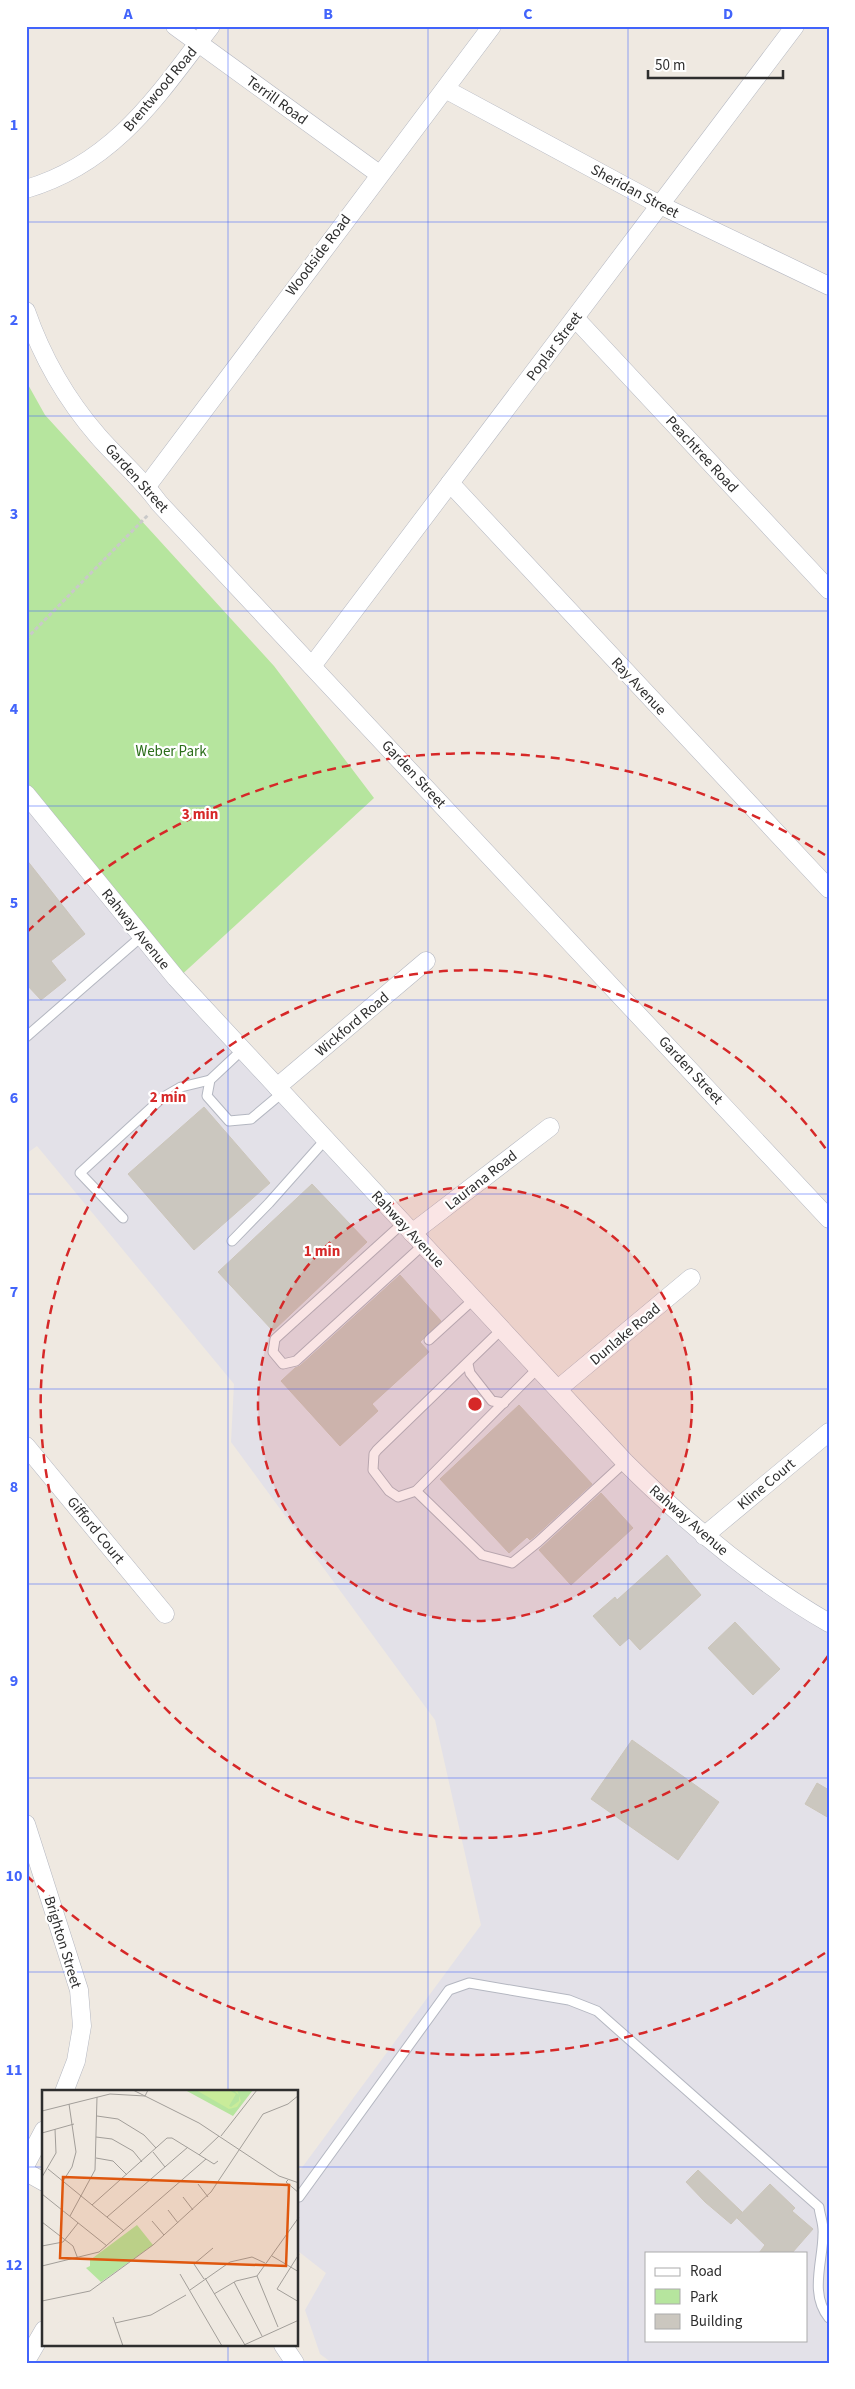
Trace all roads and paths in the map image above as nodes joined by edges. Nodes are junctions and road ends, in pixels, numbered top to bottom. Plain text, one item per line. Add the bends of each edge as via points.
1 (175, 26) edge
2 (211, 26) edge
3 (492, 26) edge
4 (795, 26) edge
5 (198, 43) junction
6 (446, 89) junction
7 (378, 174) junction
8 (26, 189) edge
9 (660, 206) junction
10 (829, 286) edge
11 (26, 311) edge
12 (575, 318) junction
13 (450, 483) junction
14 (147, 486) junction
15 (160, 503) junction
16 (829, 590) edge
17 (26, 639) edge
18 (312, 666) junction
19 (26, 794) edge
20 (829, 889) edge
21 (142, 936) junction
22 (426, 961) dead end
23 (26, 1037) edge
24 (242, 1050) junction
25 (210, 1080) junction
26 (279, 1090) junction
27 (550, 1127) dead end
28 (326, 1140) junction
29 (123, 1218) dead end
30 (829, 1219) edge
31 (413, 1233) junction
32 (232, 1241) dead end
33 (691, 1278) dead end
34 (474, 1299) junction
35 (502, 1329) junction
36 (430, 1340) dead end
37 (468, 1364) junction
38 (538, 1368) junction
39 (558, 1389) junction
40 (504, 1403) junction
41 (829, 1432) edge
42 (26, 1446) edge
43 (625, 1462) junction
44 (416, 1492) junction
45 (704, 1536) junction
46 (165, 1614) dead end
47 (829, 1623) edge
48 (26, 1824) edge
49 (65, 2090) edge
50 (42, 2134) edge
51 (26, 2164) edge
52 (26, 2172) edge
53 (42, 2181) edge
54 (299, 2197) dead end
55 (829, 2318) edge
56 (42, 2333) edge
57 (284, 2346) edge
58 (26, 2361) edge
59 (295, 2363) edge

1 - 5 street, Terrill Road
2 - 5 street, Brentwood Road
3 - 6 street, Woodside Road
4 - 9 street, Poplar Street
5 - 7 street, Terrill Road
5 - 8 street, Brentwood Road via 148,109 111,145 62,176
6 - 7 street, Woodside Road
6 - 9 street, Sheridan Street
7 - 14 street, Woodside Road
9 - 10 street, Sheridan Street
9 - 12 street, Poplar Street
11 - 14 street, Garden Street via 55,376 75,408
12 - 13 street, Poplar Street
12 - 16 street, Peachtree Road
13 - 18 street, Poplar Street
13 - 20 street, Ray Avenue
14 - 15 street, Garden Street
15 - 17 path
15 - 18 street, Garden Street
18 - 30 street, Garden Street
19 - 21 street, Rahway Avenue
21 - 23 lane
21 - 24 street, Rahway Avenue
22 - 26 street, Wickford Road
24 - 25 lane
24 - 26 street, Rahway Avenue
25 - 26 lane via 207,1096 229,1121 251,1119
25 - 29 lane via 181,1087 162,1098 80,1173
26 - 28 street, Rahway Avenue
27 - 31 street, Laurana Road
28 - 31 street, Rahway Avenue
28 - 32 lane
31 - 31 lane via 276,1339 274,1352 283,1364 296,1361
31 - 34 street, Rahway Avenue
33 - 39 street, Dunlake Road
34 - 35 street, Rahway Avenue
34 - 36 lane
35 - 37 lane
35 - 38 street, Rahway Avenue
37 - 40 lane via 470,1373 492,1401
37 - 44 lane via 374,1454 373,1470 389,1491 398,1497
38 - 39 street, Rahway Avenue
38 - 40 lane
39 - 43 street, Rahway Avenue
40 - 44 lane
41 - 45 street, Kline Court
42 - 46 street, Gifford Court
43 - 44 lane via 512,1563 482,1555
43 - 45 street, Rahway Avenue
45 - 47 street, Rahway Avenue via 754,1575
48 - 49 street, Brighton Street via 79,1990 82,2026 76,2061
50 - 51 street
52 - 53 street
54 - 55 lane via 450,1990 469,1983 568,2000 597,2011 819,2207 824,2234 818,2271 819,2296
56 - 58 street
57 - 59 street

